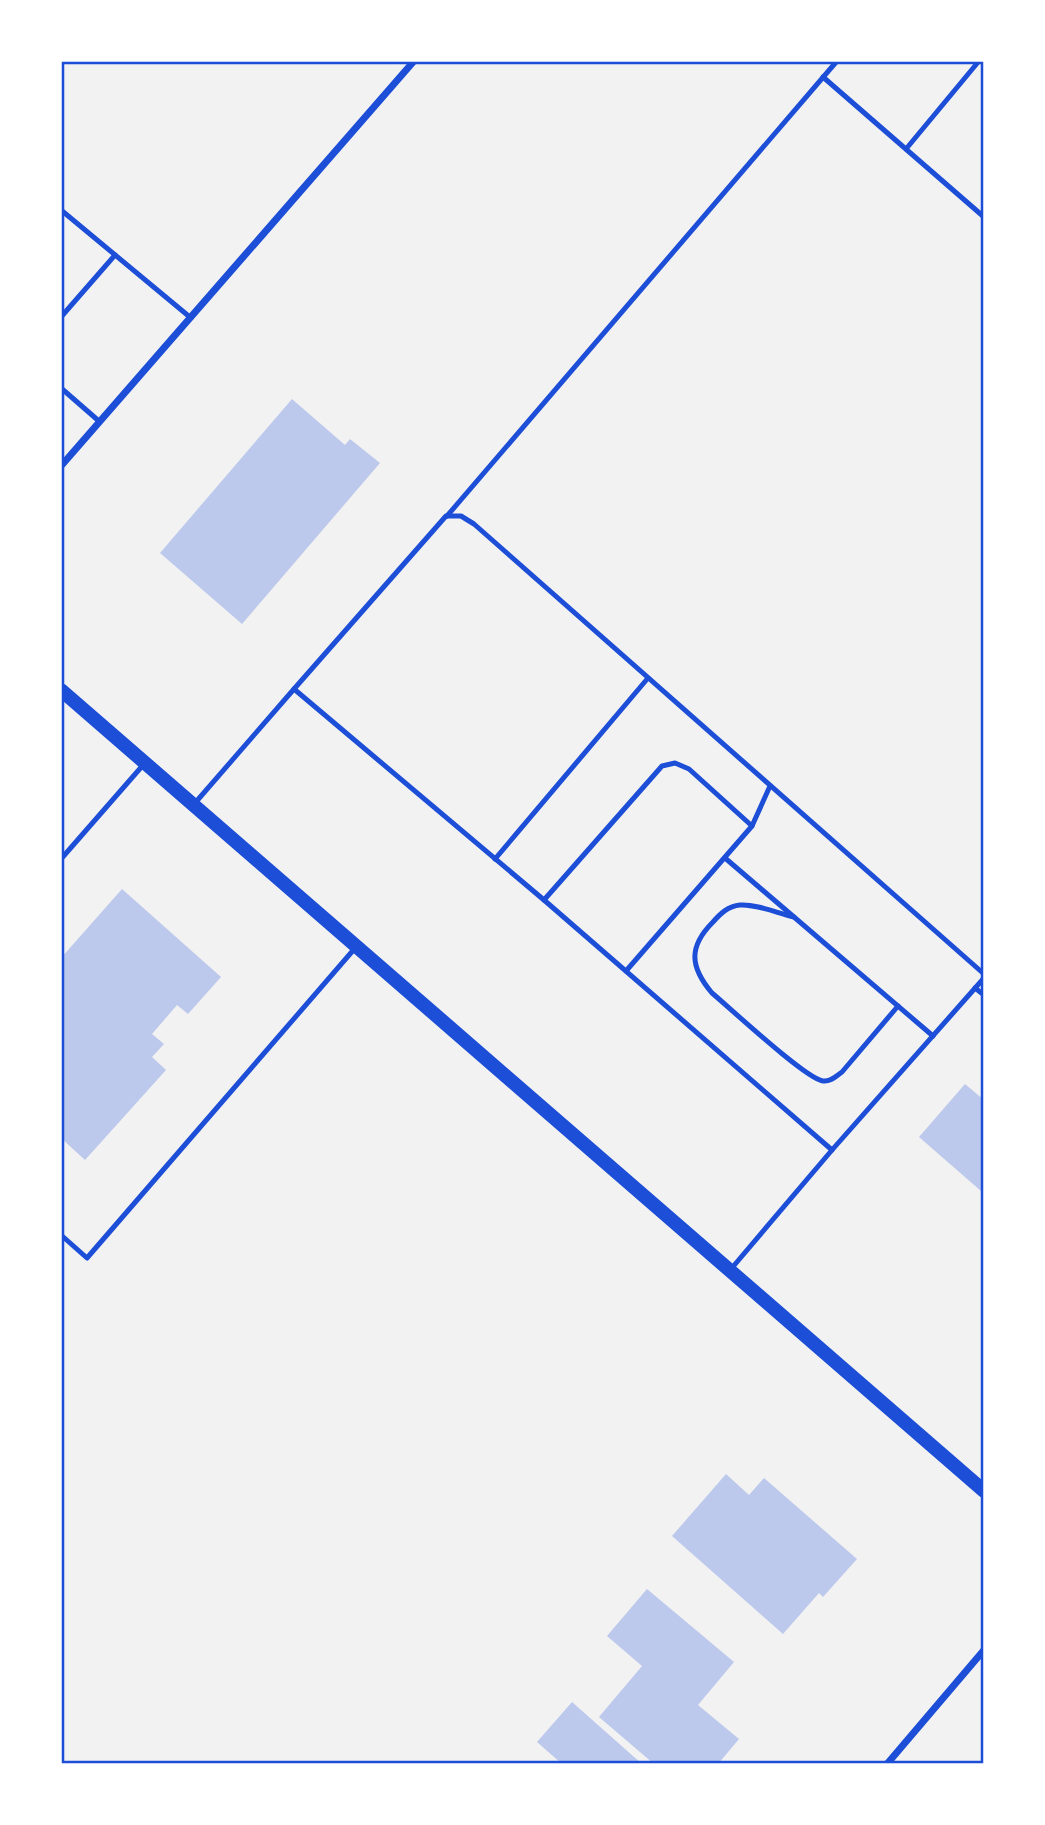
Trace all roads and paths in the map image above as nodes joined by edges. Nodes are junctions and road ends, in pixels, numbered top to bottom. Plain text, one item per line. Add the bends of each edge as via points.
1 (414, 61) edge
2 (837, 61) edge
3 (979, 61) edge
4 (823, 77) junction
5 (906, 149) junction
6 (61, 210) edge
7 (984, 217) edge
8 (115, 255) junction
9 (61, 317) edge
10 (191, 317) junction
11 (61, 388) edge
12 (100, 422) junction
13 (61, 466) edge
14 (446, 516) junction
15 (648, 678) junction
16 (295, 689) junction
17 (61, 690) edge
18 (145, 762) junction
19 (771, 786) junction
20 (193, 805) junction
21 (752, 826) junction
22 (725, 858) junction
23 (61, 859) edge
24 (495, 859) junction
25 (544, 900) junction
26 (793, 917) junction
27 (356, 947) junction
28 (626, 971) junction
29 (984, 976) edge
30 (975, 988) junction
31 (984, 995) edge
32 (898, 1006) junction
33 (933, 1037) junction
34 (832, 1150) junction
35 (61, 1235) edge
36 (730, 1270) junction
37 (984, 1491) edge
38 (984, 1650) edge
39 (887, 1764) edge

1 - 10 street
2 - 4 lane
3 - 5 lane
4 - 5 lane
4 - 14 lane
5 - 7 lane
6 - 8 lane
8 - 9 lane
8 - 10 lane
10 - 12 street
11 - 12 lane
12 - 13 street
14 - 15 lane via 461,516 474,524
14 - 16 lane
15 - 19 lane
15 - 24 lane
16 - 20 lane
16 - 24 lane
17 - 18 main road
18 - 20 main road
18 - 23 lane
19 - 21 lane
19 - 29 lane
20 - 27 main road
21 - 22 lane
21 - 25 lane via 689,769 675,763 662,766
22 - 26 lane
22 - 28 lane
24 - 25 lane
25 - 28 lane
26 - 32 lane
26 - 32 lane via 739,905 724,910 698,941 694,954 701,980 803,1071 822,1081 842,1072
27 - 35 lane via 87,1258
27 - 36 main road
28 - 34 lane
29 - 30 lane
30 - 31 lane
30 - 33 lane
32 - 33 lane
33 - 34 lane
34 - 36 lane
36 - 37 main road
38 - 39 street

